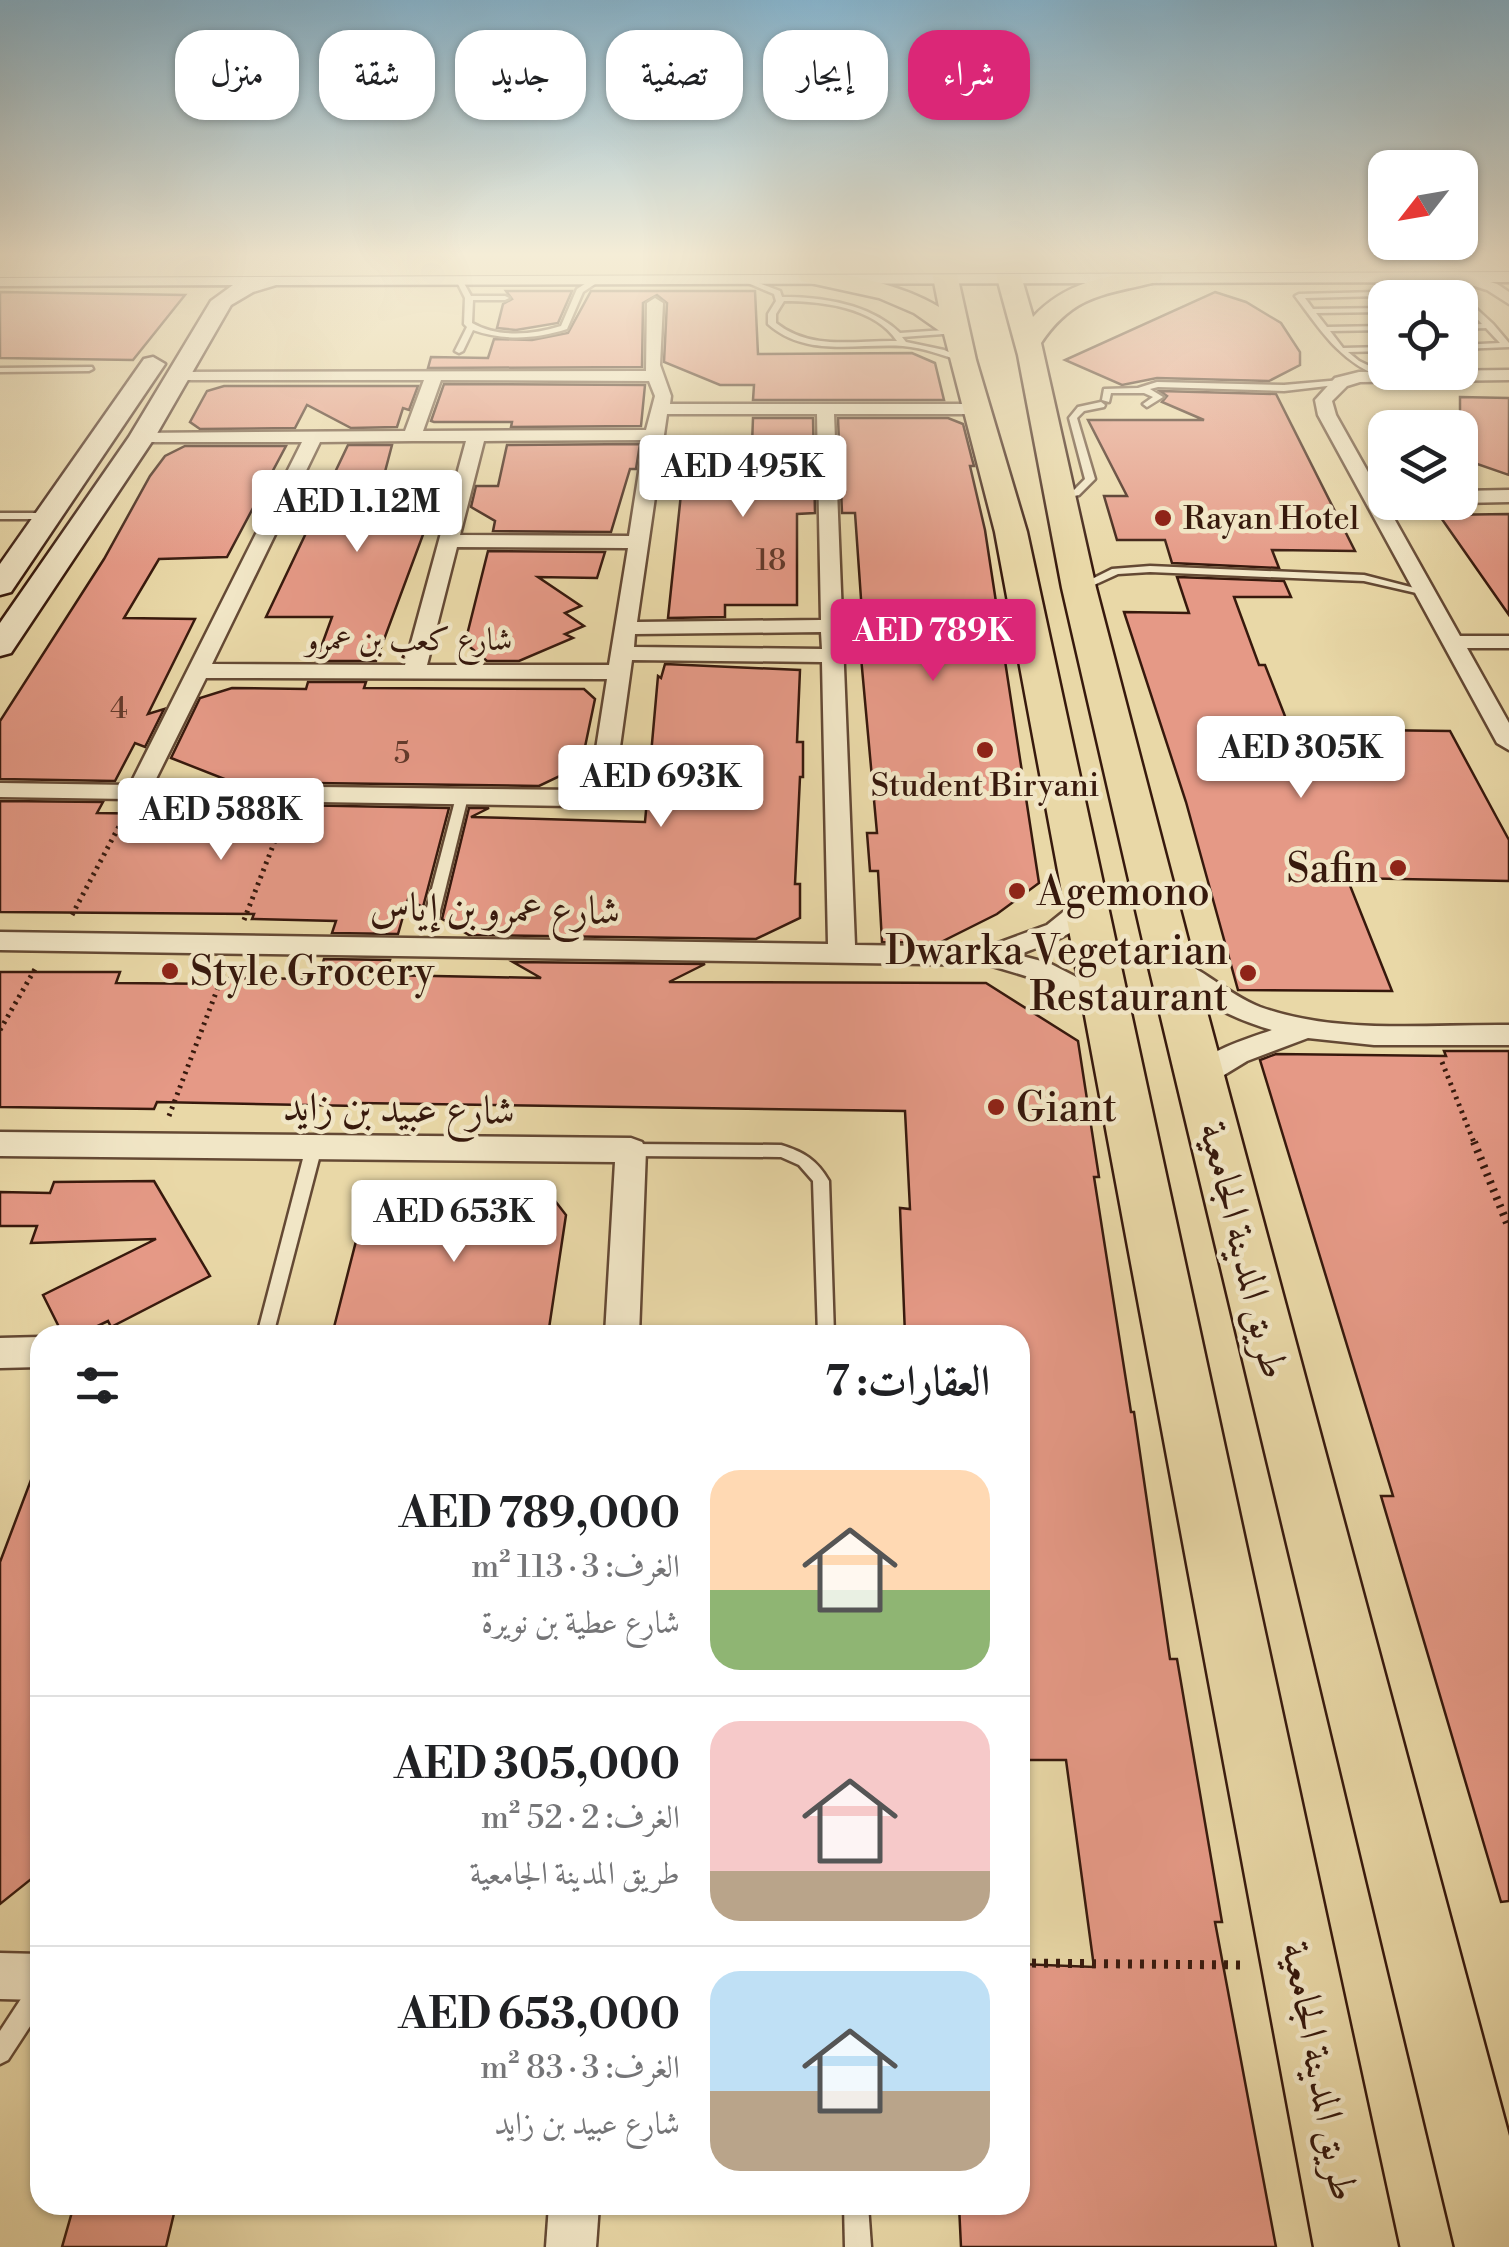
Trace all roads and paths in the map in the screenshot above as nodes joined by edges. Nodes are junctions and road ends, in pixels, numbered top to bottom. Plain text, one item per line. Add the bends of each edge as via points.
1 (171, 357) edge
2 (175, 357) edge
3 (655, 357) edge
4 (963, 357) edge
5 (1031, 357) edge
6 (168, 365) junction
7 (0, 370) edge
8 (89, 370) dead end
9 (1478, 375) edge
10 (1509, 375) edge
11 (655, 376) junction
12 (434, 377) junction
13 (1368, 380) edge
14 (1182, 386) junction
15 (1284, 388) junction
16 (1140, 389) junction
17 (1332, 391) junction
18 (1154, 393) junction
19 (1012, 399) dead end
20 (1147, 404) dead end
21 (662, 410) junction
22 (825, 410) junction
23 (977, 410) junction
24 (654, 435) junction
25 (314, 436) junction
26 (412, 436) junction
27 (476, 436) junction
28 (142, 437) junction
29 (1368, 478) edge
30 (1509, 496) edge
31 (1478, 497) edge
32 (1063, 498) junction
33 (0, 516) edge
34 (49, 516) junction
35 (1391, 520) edge
36 (448, 540) junction
37 (639, 542) junction
38 (0, 586) edge
39 (1079, 588) junction
40 (1424, 592) junction
41 (831, 626) junction
42 (625, 628) junction
43 (1453, 642) junction
44 (1509, 642) edge
45 (0, 646) edge
46 (832, 656) junction
47 (620, 663) junction
48 (199, 670) junction
49 (414, 672) junction
50 (1509, 743) edge
51 (0, 790) edge
52 (138, 792) junction
53 (462, 797) junction
54 (1087, 906) junction
55 (430, 923) dead end
56 (0, 941) edge
57 (54, 942) junction
58 (842, 952) junction
59 (989, 956) junction
60 (1172, 966) junction
61 (1107, 1005) junction
62 (0, 1030) edge
63 (1300, 1031) junction
64 (1430, 1033) junction
65 (1509, 1035) edge
66 (1201, 1078) junction
67 (0, 1144) edge
68 (314, 1147) junction
69 (631, 1150) junction
70 (1509, 1228) edge
71 (267, 1325) edge
72 (622, 1325) edge
73 (826, 1325) edge
74 (30, 1352) edge
75 (0, 1353) edge
76 (1030, 1963) edge
77 (1300, 1966) junction
78 (0, 1976) edge
79 (30, 1977) edge
80 (30, 2006) edge
81 (0, 2052) edge
82 (573, 2215) edge
83 (856, 2215) edge
84 (571, 2247) edge
85 (858, 2247) edge
86 (1356, 2247) edge
87 (1497, 2247) edge

1 - 6 street
2 - 6 street
3 - 11 street
4 - 23 main road, طريق المدينة الجامعية
5 - 32 main road, طريق المدينة الجامعية
6 - 12 street
6 - 28 street
6 - 34 street
7 - 8 lane
9 - 10 street
11 - 12 street
11 - 21 street
12 - 26 street
13 - 17 street
14 - 15 lane
14 - 16 lane
14 - 18 lane
15 - 17 lane
15 - 17 lane
16 - 18 lane
16 - 32 lane via 1108,391 1104,403 1073,418 1090,479
17 - 29 street via 1327,415
18 - 20 lane via 1158,400
19 - 32 main road via 1031,463
21 - 22 street
21 - 24 street
22 - 23 street
22 - 41 street
23 - 54 main road, طريق المدينة الجامعية via 1011,532
24 - 27 street
24 - 37 street
25 - 26 street
25 - 28 street
25 - 48 street
26 - 27 street
27 - 36 street
28 - 45 street
30 - 31 street
32 - 39 main road, طريق المدينة الجامعية
33 - 34 lane
34 - 38 street
35 - 40 street
36 - 37 street
36 - 49 street
37 - 42 street
39 - 40 lane via 1116,571 1150,569 1385,581
39 - 60 main road, طريق المدينة الجامعية
40 - 43 street
41 - 42 street
41 - 46 street
42 - 47 street
43 - 44 street
43 - 50 street
46 - 47 street, شارع كعب بن عمرو
46 - 58 street
47 - 49 street, شارع كعب بن عمرو
47 - 53 street via 603,782 594,793 571,799
48 - 49 street, شارع كعب بن عمرو
48 - 52 street
51 - 52 street
52 - 53 street
52 - 57 path
53 - 55 lane
54 - 59 street, شارع عمرو بن إياس via 1036,941
54 - 61 main road, طريق المدينة الجامعية
56 - 57 street, شارع عمرو بن إياس
57 - 58 street, شارع عمرو بن إياس
57 - 62 path
58 - 59 street, شارع عمرو بن إياس
59 - 61 street, شارع عمرو بن إياس via 1050,975
60 - 63 street via 1227,1006
60 - 66 main road, طريق المدينة الجامعية
61 - 77 main road, طريق المدينة الجامعية
63 - 64 street
63 - 66 street via 1236,1054
64 - 65 street
64 - 70 path
66 - 87 main road, طريق المدينة الجامعية
67 - 68 street, شارع عبيد بن زايد
68 - 69 street, شارع عبيد بن زايد
68 - 71 lane
69 - 72 street
69 - 73 lane, شارع عبيد بن زايد via 781,1151 813,1165 821,1181
74 - 75 street
76 - 77 path
77 - 86 main road, طريق المدينة الجامعية
78 - 79 street
80 - 81 lane
82 - 84 street
83 - 85 lane

